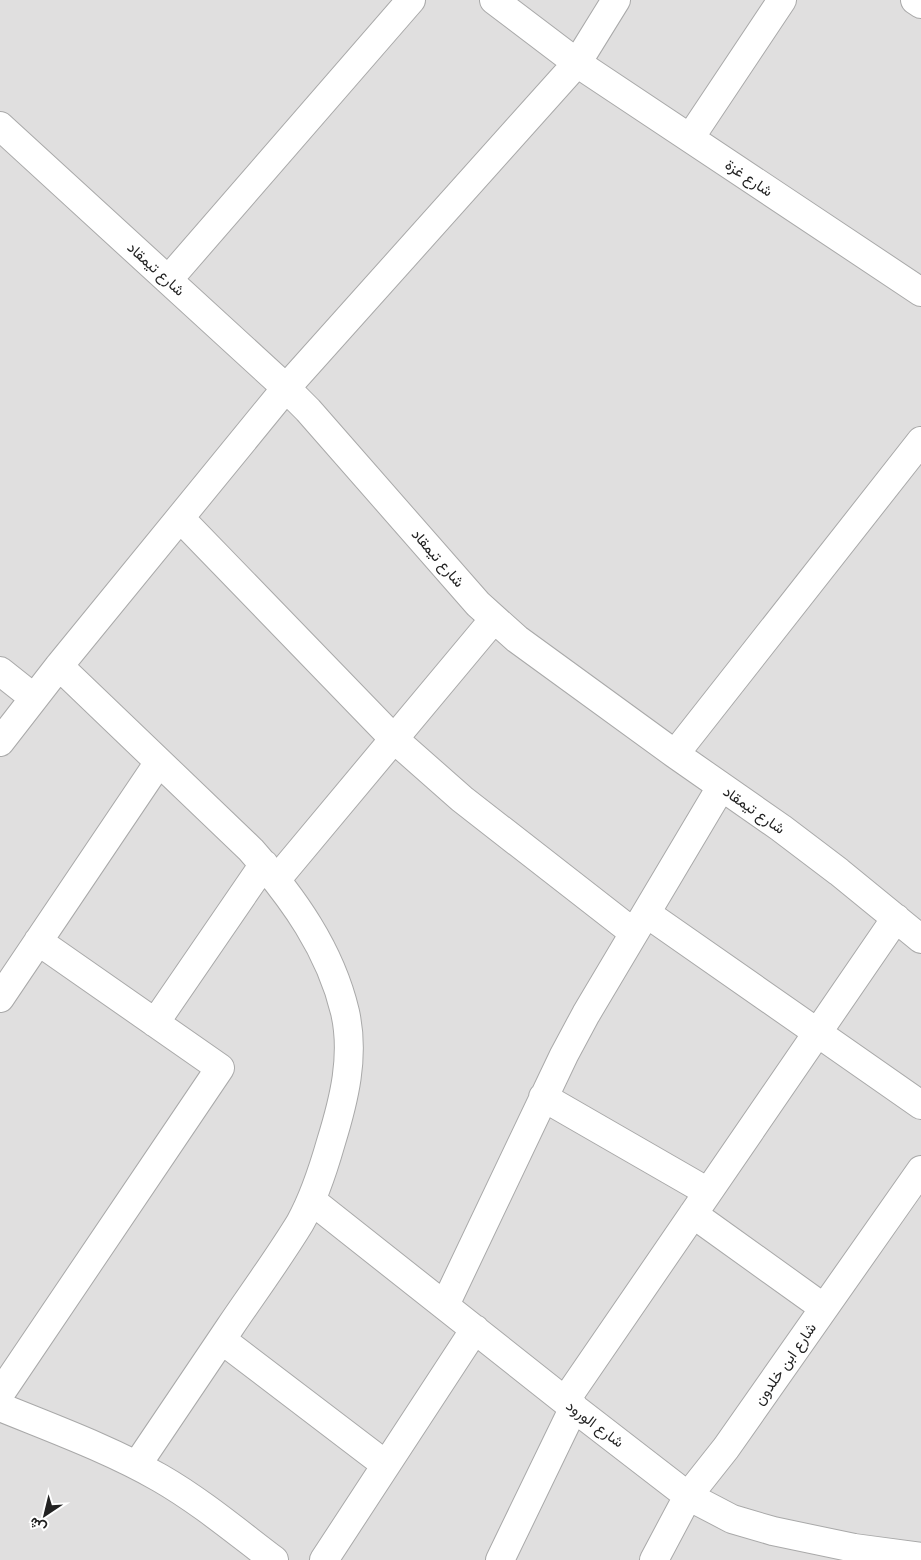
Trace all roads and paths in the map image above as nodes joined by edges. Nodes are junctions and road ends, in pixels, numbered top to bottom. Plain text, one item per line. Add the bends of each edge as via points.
1 (411, 0) edge
2 (494, 0) edge
3 (616, 0) edge
4 (782, 0) edge
5 (915, 0) edge
6 (921, 4) edge
7 (577, 63) junction
8 (0, 126) edge
9 (690, 138) junction
10 (168, 280) junction
11 (921, 292) edge
12 (286, 388) junction
13 (921, 441) edge
14 (180, 518) junction
15 (494, 619) junction
16 (58, 666) junction
17 (0, 671) edge
18 (34, 698) junction
19 (394, 739) junction
20 (0, 742) edge
21 (675, 754) junction
22 (159, 762) junction
23 (721, 787) junction
24 (270, 872) junction
25 (896, 918) junction
26 (640, 923) junction
27 (921, 939) edge
28 (38, 941) junction
29 (0, 998) edge
30 (155, 1023) junction
31 (818, 1033) junction
32 (543, 1097) junction
33 (921, 1105) edge
34 (921, 1170) edge
35 (708, 1192) junction
36 (312, 1200) junction
37 (693, 1214) junction
38 (445, 1305) junction
39 (824, 1308) junction
40 (475, 1329) junction
41 (222, 1340) junction
42 (0, 1394) edge
43 (570, 1404) junction
44 (0, 1408) edge
45 (137, 1465) junction
46 (386, 1465) junction
47 (688, 1496) junction
48 (851, 1554) edge
49 (921, 1557) edge
50 (274, 1560) edge
51 (324, 1560) edge
52 (500, 1560) edge
53 (654, 1560) edge

1 - 10 street
2 - 7 street, شارع غزة
3 - 7 street
4 - 9 street
5 - 6 street
7 - 9 street, شارع غزة
7 - 12 street
8 - 10 street, شارع تيمقاد
9 - 11 street, شارع غزة
10 - 12 street, شارع تيمقاد
12 - 14 street
12 - 15 street, شارع تيمقاد
13 - 21 street
14 - 16 street
14 - 19 street
15 - 19 street
15 - 21 street, شارع تيمقاد
16 - 18 street
16 - 22 street
17 - 18 street
18 - 20 street
19 - 24 street
19 - 26 street via 462,799
21 - 23 street, شارع تيمقاد
22 - 24 street
22 - 28 street
23 - 25 street, شارع تيمقاد via 788,834
23 - 26 street
24 - 30 street
24 - 36 street via 309,925 322,949 345,1013 349,1062 346,1087
25 - 27 street, شارع تيمقاد
25 - 31 street
26 - 31 street
26 - 32 street via 586,1014
28 - 29 street
28 - 30 street
30 - 42 street via 220,1068
31 - 33 street
31 - 35 street
32 - 35 street
32 - 38 street
34 - 39 street, شارع ابن خلدون
35 - 37 street
36 - 38 street, شارع الورود
36 - 41 street
37 - 39 street
37 - 43 street
38 - 40 street, شارع الورود
39 - 47 street, شارع ابن خلدون via 726,1448
40 - 43 street, شارع الورود
40 - 46 street
41 - 45 street
41 - 46 street
43 - 47 street, شارع الورود
43 - 52 street
44 - 45 street
45 - 50 street via 186,1494
46 - 51 street
47 - 48 street, شارع الورود via 732,1519
47 - 53 street, شارع ابن خلدون
48 - 49 street, شارع الورود

